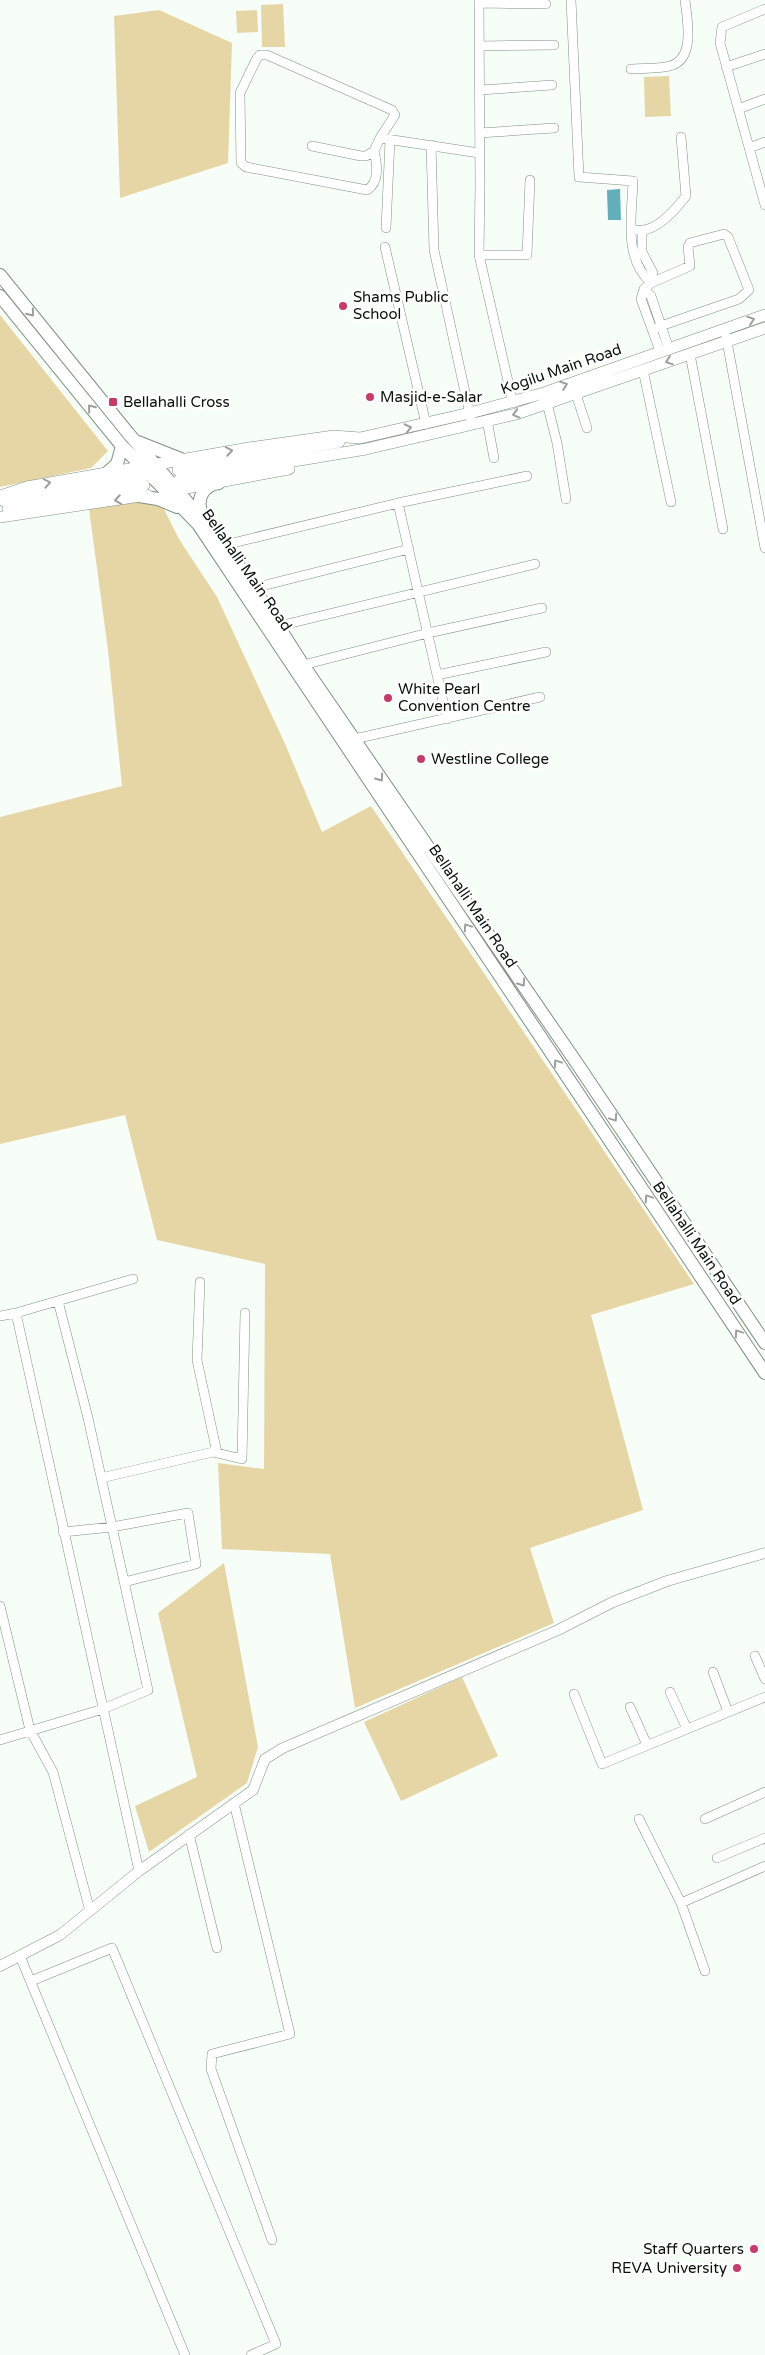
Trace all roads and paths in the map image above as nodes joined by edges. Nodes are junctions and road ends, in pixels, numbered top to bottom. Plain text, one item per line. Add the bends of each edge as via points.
1 (571, 0) edge
2 (684, 0) edge
3 (479, 2) edge
4 (546, 4) dead end
5 (765, 9) edge
6 (554, 45) dead end
7 (479, 46) junction
8 (765, 54) edge
9 (726, 67) junction
10 (631, 69) dead end
11 (552, 85) dead end
12 (480, 90) junction
13 (765, 99) edge
14 (738, 109) junction
15 (554, 128) dead end
16 (480, 133) junction
17 (681, 137) dead end
18 (380, 138) junction
19 (390, 140) junction
20 (765, 142) edge
21 (431, 145) junction
22 (312, 146) dead end
23 (749, 148) junction
24 (374, 151) junction
25 (479, 153) junction
26 (530, 180) dead end
27 (763, 187) edge
28 (765, 205) edge
29 (386, 228) dead end
30 (637, 230) junction
31 (385, 247) dead end
32 (479, 255) junction
33 (0, 275) edge
34 (647, 286) junction
35 (0, 296) edge
36 (765, 315) edge
37 (656, 327) junction
38 (765, 328) edge
39 (725, 329) junction
40 (727, 341) junction
41 (664, 350) junction
42 (690, 354) junction
43 (643, 370) junction
44 (576, 394) junction
45 (546, 399) junction
46 (513, 403) junction
47 (471, 419) junction
48 (487, 420) junction
49 (426, 424) junction
50 (587, 428) dead end
51 (360, 438) junction
52 (127, 442) junction
53 (366, 449) junction
54 (494, 458) dead end
55 (154, 464) junction
56 (108, 472) junction
57 (527, 476) dead end
58 (176, 478) junction
59 (142, 481) junction
60 (219, 483) junction
61 (0, 496) edge
62 (566, 499) dead end
63 (0, 502) edge
64 (671, 502) dead end
65 (398, 503) junction
66 (0, 511) edge
67 (189, 516) junction
68 (0, 517) edge
69 (205, 520) junction
70 (723, 529) dead end
71 (224, 545) junction
72 (765, 548) edge
73 (409, 549) junction
74 (535, 564) dead end
75 (254, 588) junction
76 (418, 592) junction
77 (542, 608) dead end
78 (279, 626) junction
79 (428, 633) junction
80 (546, 652) dead end
81 (303, 665) junction
82 (437, 675) junction
83 (540, 697) dead end
84 (447, 718) junction
85 (349, 740) junction
86 (133, 1279) dead end
87 (200, 1282) dead end
88 (58, 1301) junction
89 (245, 1313) dead end
90 (16, 1314) junction
91 (0, 1316) edge
92 (765, 1342) edge
93 (765, 1373) edge
94 (217, 1453) junction
95 (101, 1478) junction
96 (112, 1526) junction
97 (63, 1532) junction
98 (765, 1553) edge
99 (124, 1582) junction
100 (0, 1606) edge
101 (4, 1642) edge
102 (755, 1656) dead end
103 (713, 1672) dead end
104 (765, 1679) edge
105 (670, 1692) dead end
106 (574, 1694) dead end
107 (765, 1697) edge
108 (630, 1706) dead end
109 (103, 1709) junction
110 (728, 1712) junction
111 (687, 1729) junction
112 (30, 1730) junction
113 (0, 1740) edge
114 (647, 1745) junction
115 (765, 1792) edge
116 (234, 1803) junction
117 (639, 1819) dead end
118 (705, 1819) dead end
119 (189, 1834) junction
120 (765, 1838) edge
121 (717, 1858) dead end
122 (765, 1866) edge
123 (139, 1871) junction
124 (681, 1903) junction
125 (90, 1911) junction
126 (217, 1948) dead end
127 (20, 1956) junction
128 (0, 1966) edge
129 (706, 1971) dead end
130 (31, 1981) junction
131 (272, 2240) dead end
132 (185, 2355) edge
133 (251, 2355) edge

1 - 30 street via 580,177 633,181
2 - 10 street via 689,40 684,54 672,66
3 - 4 street
3 - 7 street
5 - 9 street via 722,27 720,43
6 - 7 street
7 - 12 street
8 - 9 street
9 - 14 street
11 - 12 street
12 - 16 street
13 - 14 street
14 - 23 street
15 - 16 street
16 - 25 street
17 - 30 street via 686,196 660,223
18 - 19 street
18 - 24 street
18 - 24 street via 395,115 392,110 268,55 257,58 242,85 241,163 246,167 367,190 372,187 378,167
19 - 21 street
19 - 29 street
20 - 23 street
21 - 25 street
21 - 47 street via 434,250
22 - 24 street via 361,156
23 - 27 street
25 - 32 street
26 - 32 street via 526,255
27 - 28 street
30 - 34 street via 631,242
31 - 49 street
32 - 46 street
33 -> 52 main road
34 - 37 street via 641,300
34 - 37 street via 690,266 690,243 724,234 749,290 739,298
52 -> 35 main road
39 -> 36 main road, Kogilu Main Road
37 - 41 street
38 - 40 main road, Kogilu Main Road
39 - 40 street
39 - 41 main road, Kogilu Main Road
40 - 42 main road, Kogilu Main Road
40 - 72 street
45 -> 41 main road, Kogilu Main Road
42 -> 43 main road, Kogilu Main Road
42 - 70 street
43 - 44 main road, Kogilu Main Road
43 - 64 street
44 - 45 main road, Kogilu Main Road
44 - 50 street
45 - 46 main road, Kogilu Main Road
45 -> 48 main road, Kogilu Main Road
45 - 62 street
46 - 47 main road, Kogilu Main Road
47 - 48 main road, Kogilu Main Road
47 - 49 main road, Kogilu Main Road
47 - 53 main road, Kogilu Main Road
48 - 54 street
51 -> 49 main road, Kogilu Main Road
51 - 58 main road
58 -> 51 main road, Kogilu Main Road via 334,436
52 - 55 main road
52 - 56 main road via 117,464
52 - 58 main road via 148,448
52 - 59 main road, Bellahalli Main Road
53 - 58 main road
53 - 60 main road via 334,461
55 - 58 main road
55 - 58 main road via 165,476
55 - 59 main road
56 - 59 main road
61 -> 56 main road via 27,487
57 - 65 street
58 - 59 main road, Bellahalli Main Road
58 - 59 main road
58 - 60 main road
58 - 67 main road, Bellahalli Main Road
58 - 69 main road, Bellahalli Main Road
59 - 63 main road
59 - 66 main road
59 - 67 main road
59 -> 68 main road
60 - 69 main road via 209,486 200,497 199,507
65 - 71 street
65 - 73 street
67 - 85 main road, Bellahalli Main Road
69 - 71 main road, Bellahalli Main Road
71 - 75 main road, Bellahalli Main Road
73 - 75 street
73 - 76 street
74 - 76 street
75 - 78 main road, Bellahalli Main Road
76 - 78 street
76 - 79 street
77 - 79 street
78 - 81 main road, Bellahalli Main Road
79 - 81 street
79 - 82 street
80 - 82 street
81 - 85 main road, Bellahalli Main Road
82 - 84 street
83 - 84 street
84 - 85 street
85 -> 92 main road, Bellahalli Main Road via 582,1070
93 -> 85 main road, Bellahalli Main Road
86 - 88 street
87 - 94 street via 197,1360
88 - 90 street
88 - 95 street
89 - 94 street via 242,1459
90 - 91 street
90 - 97 street
94 - 95 street
95 - 96 street
96 - 97 street
96 - 99 street
96 - 99 street via 188,1513 196,1564
97 - 109 street
98 - 116 street via 667,1581 613,1602 558,1630 283,1748 265,1759 253,1790
99 - 109 street via 148,1690
100 - 101 street
101 - 112 street
102 - 104 street
103 - 110 street
105 - 111 street
106 - 114 street via 602,1764
107 - 110 street
108 - 114 street
109 - 112 street
109 - 123 street
110 - 111 street
111 - 114 street
112 - 113 street
112 - 125 street via 53,1772
115 - 118 street
116 - 119 street
116 - 131 street via 290,2034 212,2054 211,2069
117 - 124 street
119 - 123 street
119 - 126 street
120 - 121 street
122 - 124 street
123 - 125 street
124 - 129 street
125 - 127 street via 60,1935
127 - 128 street
127 - 130 street
130 - 132 street
130 - 133 street via 112,1948 276,2344

